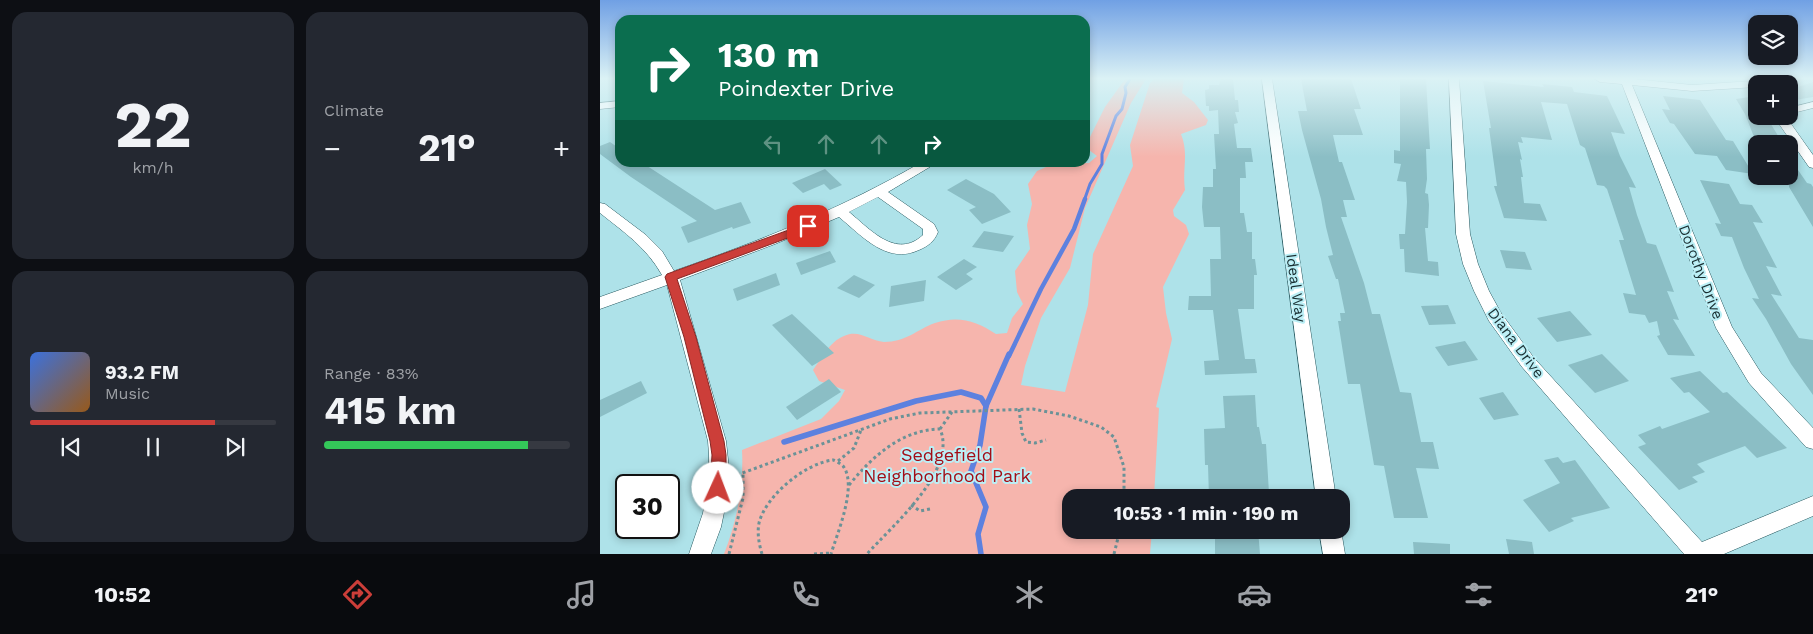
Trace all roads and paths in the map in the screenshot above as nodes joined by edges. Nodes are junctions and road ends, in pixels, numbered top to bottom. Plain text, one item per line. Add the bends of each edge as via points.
1 (1271, 105) edge
2 (1455, 105) edge
3 (1635, 105) edge
4 (1813, 105) edge
5 (1798, 109) edge
6 (1786, 125) edge
7 (1813, 164) edge
8 (924, 167) edge
9 (881, 193) junction
10 (600, 207) edge
11 (841, 212) junction
12 (671, 277) junction
13 (600, 303) edge
14 (1018, 409) junction
15 (952, 412) junction
16 (940, 429) junction
17 (861, 430) junction
18 (1046, 440) dead end
19 (1813, 440) edge
20 (838, 461) junction
21 (849, 485) junction
22 (1124, 489) edge
23 (1325, 489) edge
24 (911, 505) junction
25 (1813, 506) edge
26 (930, 509) dead end
27 (1118, 539) edge
28 (1332, 539) edge
29 (831, 553) edge
30 (700, 554) edge
31 (729, 554) edge
32 (762, 554) edge
33 (814, 554) edge
34 (867, 554) edge
35 (1114, 554) edge
36 (1334, 554) edge
37 (1699, 554) edge

1 - 23 street, Ideal Way
2 - 37 street, Diana Drive via 1462,234 1467,259 1488,308 1522,356
3 - 19 street, Dorothy Drive via 1724,328 1755,378
4 - 5 street
6 - 7 street
8 - 9 street
9 - 11 street
9 - 11 street via 929,227 929,237 910,249 896,250
10 - 12 street via 646,244
11 - 12 street
12 - 13 street
12 - 30 street via 690,337 719,455 718,488
14 - 15 path
14 - 18 path via 1026,442
14 - 22 path via 1069,416 1101,427 1114,436 1124,467
15 - 16 path
15 - 17 path via 920,413 890,419
16 - 21 path via 928,427 909,434 861,469
16 - 24 path via 944,437 944,456 930,482
17 - 20 path via 854,448
17 - 31 path via 743,472 743,498
20 - 21 path
20 - 32 path via 827,458 806,467 773,500 758,528
21 - 29 path
24 - 26 path via 920,511
24 - 34 path
25 - 37 street
27 - 35 path
28 - 36 street
29 - 33 path

